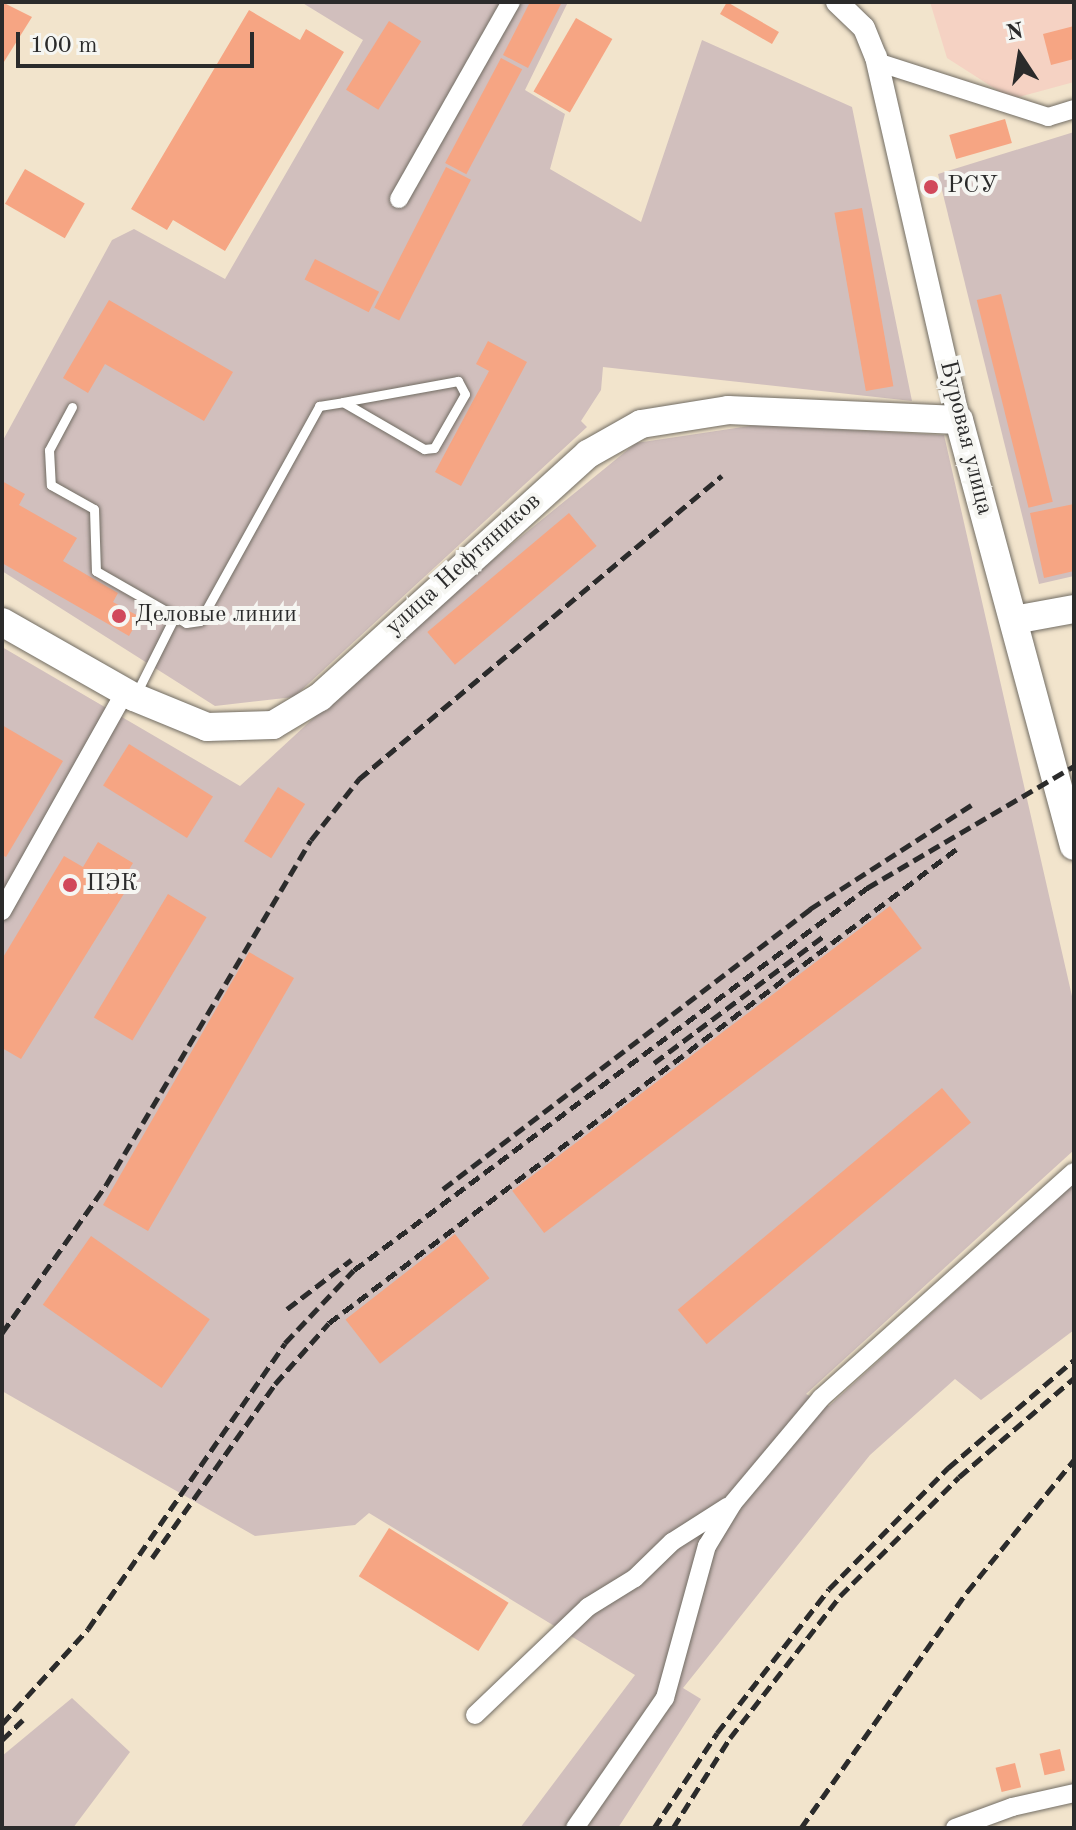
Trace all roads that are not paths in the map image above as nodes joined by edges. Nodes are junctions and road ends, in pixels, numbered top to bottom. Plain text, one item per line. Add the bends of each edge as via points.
1 (511, 2) edge
2 (837, 2) edge
3 (877, 62) junction
4 (1074, 109) edge
5 (399, 199) dead end
6 (343, 402) junction
7 (72, 407) dead end
8 (959, 420) junction
9 (1074, 609) edge
10 (175, 616) junction
11 (1014, 620) junction
12 (2, 622) edge
13 (130, 694) junction
14 (1074, 846) edge
15 (2, 911) edge
16 (1074, 1172) edge
17 (733, 1503) junction
18 (475, 1715) dead end
19 (1074, 1793) edge
20 (575, 1828) edge
21 (955, 1828) edge

1 - 5 street
2 - 3 street, Буровая улица via 864,28
3 - 4 street via 1048,117
3 - 8 street, Буровая улица
6 - 6 lane via 424,449 434,448 465,394 458,381
6 - 10 lane via 319,406 200,621 186,623
7 - 10 lane via 49,450 51,485 94,509 96,571
8 - 11 main road, Буровая улица
8 - 13 main road, улица Нефтяников via 728,410 641,424 588,454 320,697 273,725 207,727
9 - 11 main road
10 - 13 lane
11 - 14 main road, Буровая улица
12 - 13 main road, улица Нефтяников
13 - 15 street
16 - 17 street via 821,1398
17 - 18 street via 588,1607
17 - 20 street via 707,1546 665,1698
19 - 21 street via 1012,1807

